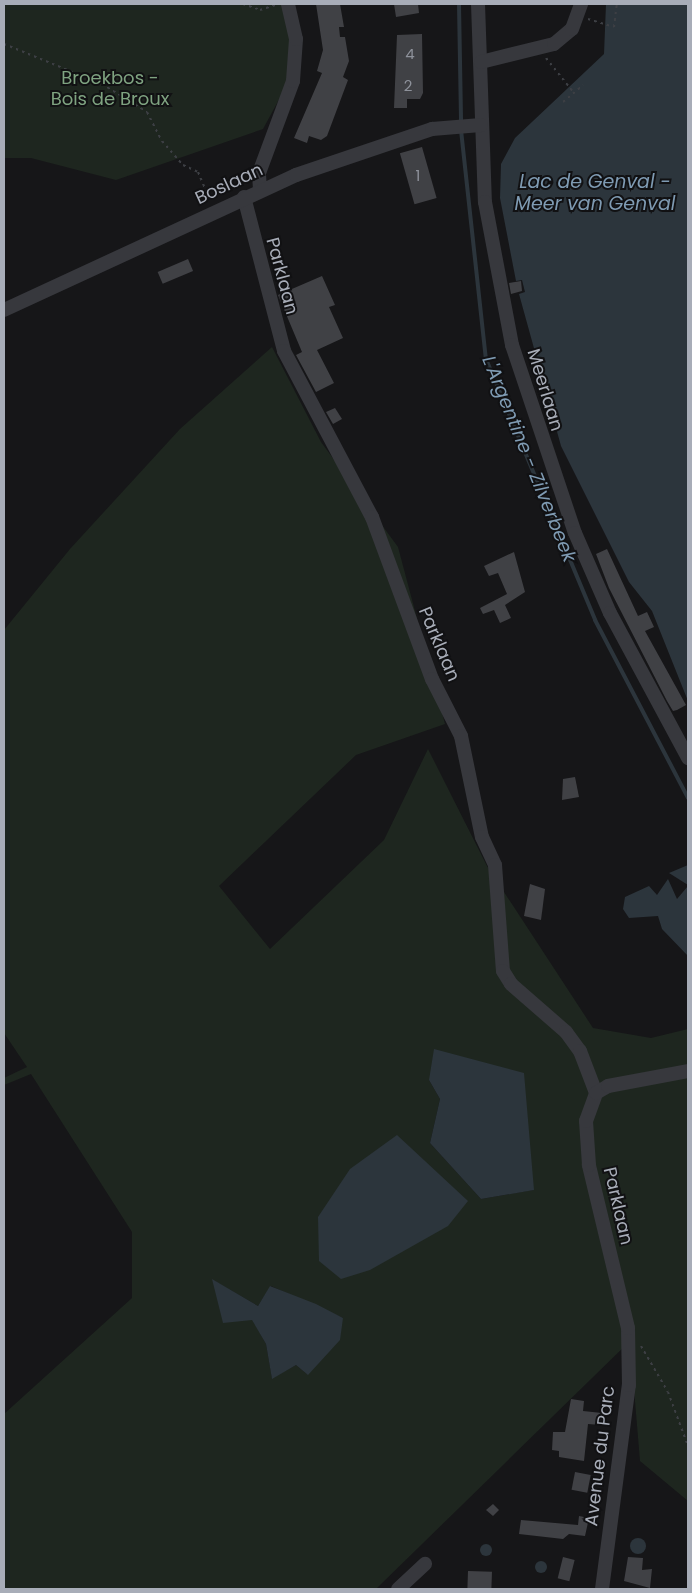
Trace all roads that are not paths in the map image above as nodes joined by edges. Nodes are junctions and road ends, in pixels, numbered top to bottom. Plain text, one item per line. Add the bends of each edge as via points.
1 (288, 4) edge
2 (478, 4) edge
3 (580, 10) edge
4 (481, 62) junction
5 (474, 125) junction
6 (260, 189) junction
7 (244, 197) junction
8 (4, 310) edge
9 (688, 758) edge
10 (688, 1071) edge
11 (596, 1093) junction
12 (628, 1328) joint
13 (425, 1564) dead end
14 (398, 1589) edge
15 (602, 1589) edge

1 - 6 street via 296,39 293,81 258,173
2 - 4 street, Meerlaan
3 - 4 street via 572,29 542,49
4 - 5 street, Meerlaan
5 - 6 street, Boslaan via 452,125 383,143
5 - 9 street, Meerlaan via 496,276 538,433 610,613
6 - 7 street, Boslaan
7 - 8 street, Boslaan
7 - 11 street, Parklaan via 284,351 372,517 432,679 461,736 482,837 494,864 503,971 511,984 575,1044
10 - 11 street via 608,1086
11 - 12 street, Parklaan via 585,1142
12 - 15 street, Avenue du Parc via 629,1385
13 - 14 street

